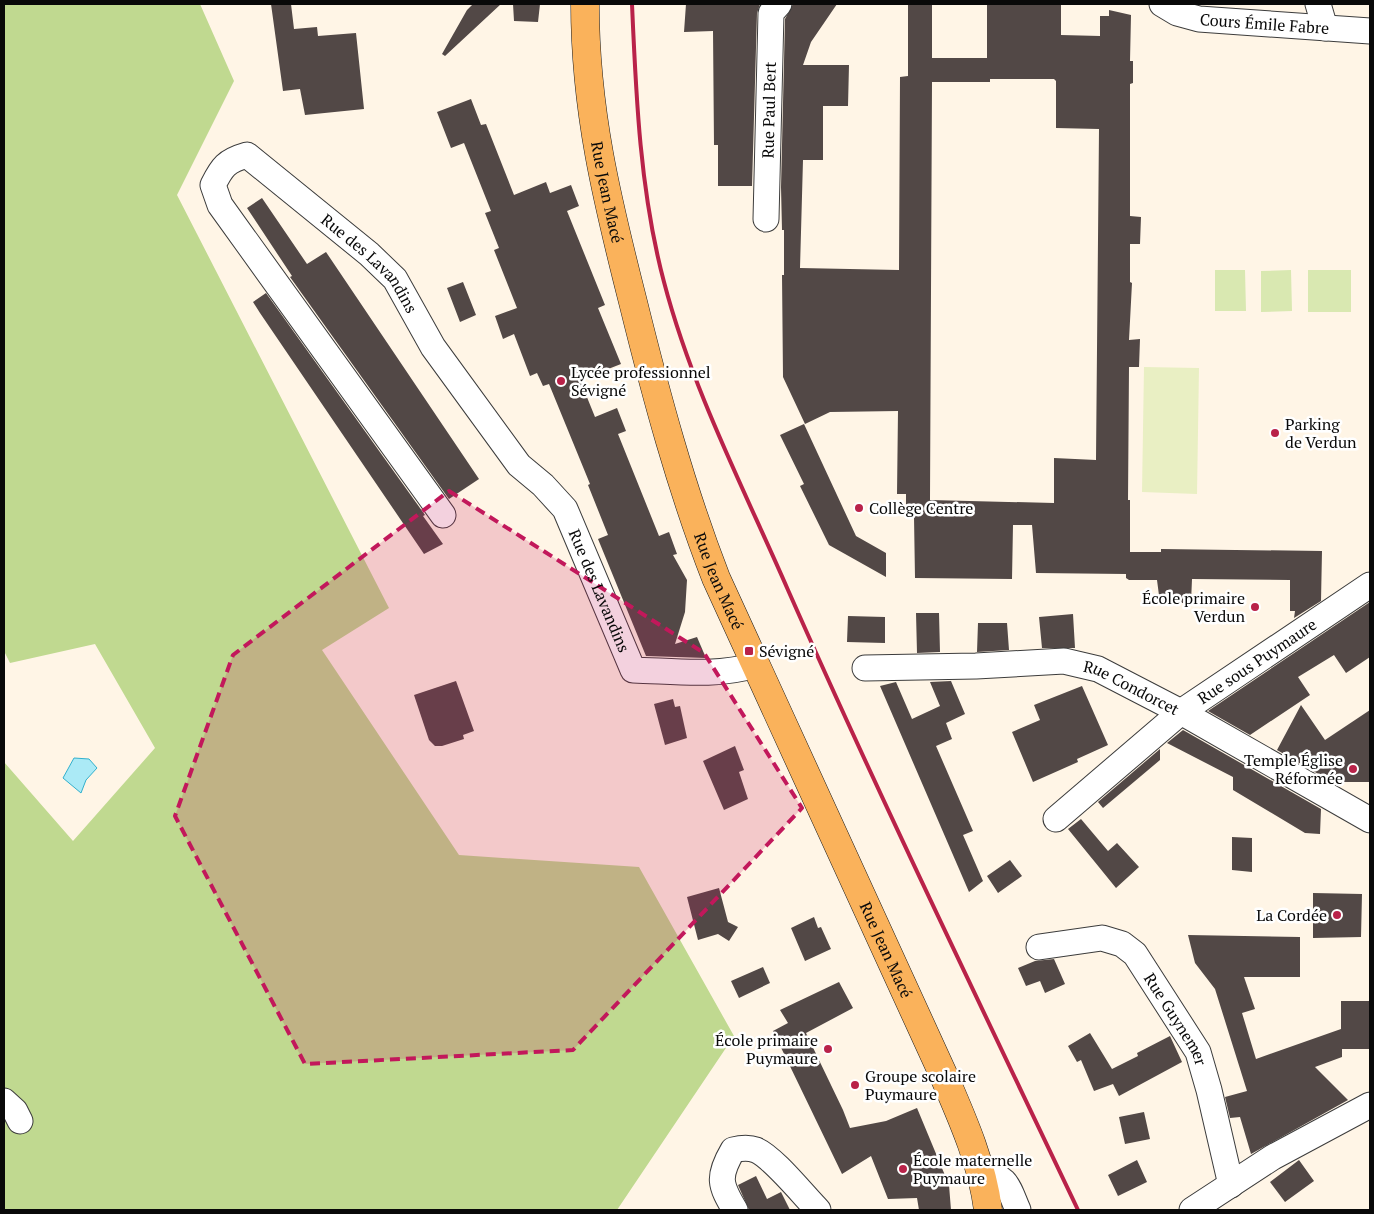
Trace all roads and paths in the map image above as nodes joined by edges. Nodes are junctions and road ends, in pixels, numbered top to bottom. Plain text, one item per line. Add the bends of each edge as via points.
1 (586, 4) edge
2 (778, 4) edge
3 (1162, 4) edge
4 (1318, 4) edge
5 (1325, 28) junction
6 (1370, 31) edge
7 (766, 219) dead end
8 (443, 515) dead end
9 (1370, 585) edge
10 (755, 665) junction
11 (865, 668) dead end
12 (1181, 712) junction
13 (1056, 819) dead end
14 (1370, 820) edge
15 (1039, 947) dead end
16 (4, 1101) edge
17 (1370, 1105) edge
18 (20, 1121) dead end
19 (981, 1172) junction
20 (1231, 1185) junction
21 (736, 1210) edge
22 (818, 1210) edge
23 (988, 1210) edge
24 (1018, 1210) edge
25 (1192, 1210) edge

1 - 10 main road, Rue Jean Macé via 589,94 600,163 643,341 690,510
2 - 7 street, Rue Paul Bert via 771,13
3 - 5 street, Cours Émile Fabre via 1199,20
4 - 5 street
5 - 6 street, Cours Émile Fabre
8 - 10 street, Rue des Lavandins via 220,205 213,185 221,168 235,158 247,155 395,279 433,347 519,465 564,509 633,670 719,672
9 - 12 street, Rue sous Puymaure
10 - 19 main road, Rue Jean Macé via 943,1074
11 - 12 street, Rue Condorcet via 1064,661 1098,669
12 - 13 street, Rue sous Puymaure
12 - 14 street, Rue Condorcet
15 - 20 street, Rue Guynemer via 1102,938 1122,944 1135,954 1198,1052
16 - 18 street via 15,1110
17 - 20 street via 1273,1157
19 - 23 main road, Rue Jean Macé
19 - 24 street via 996,1174 1003,1180
20 - 25 street
21 - 22 street via 723,1189 721,1173 733,1150 744,1147 757,1150 773,1163

